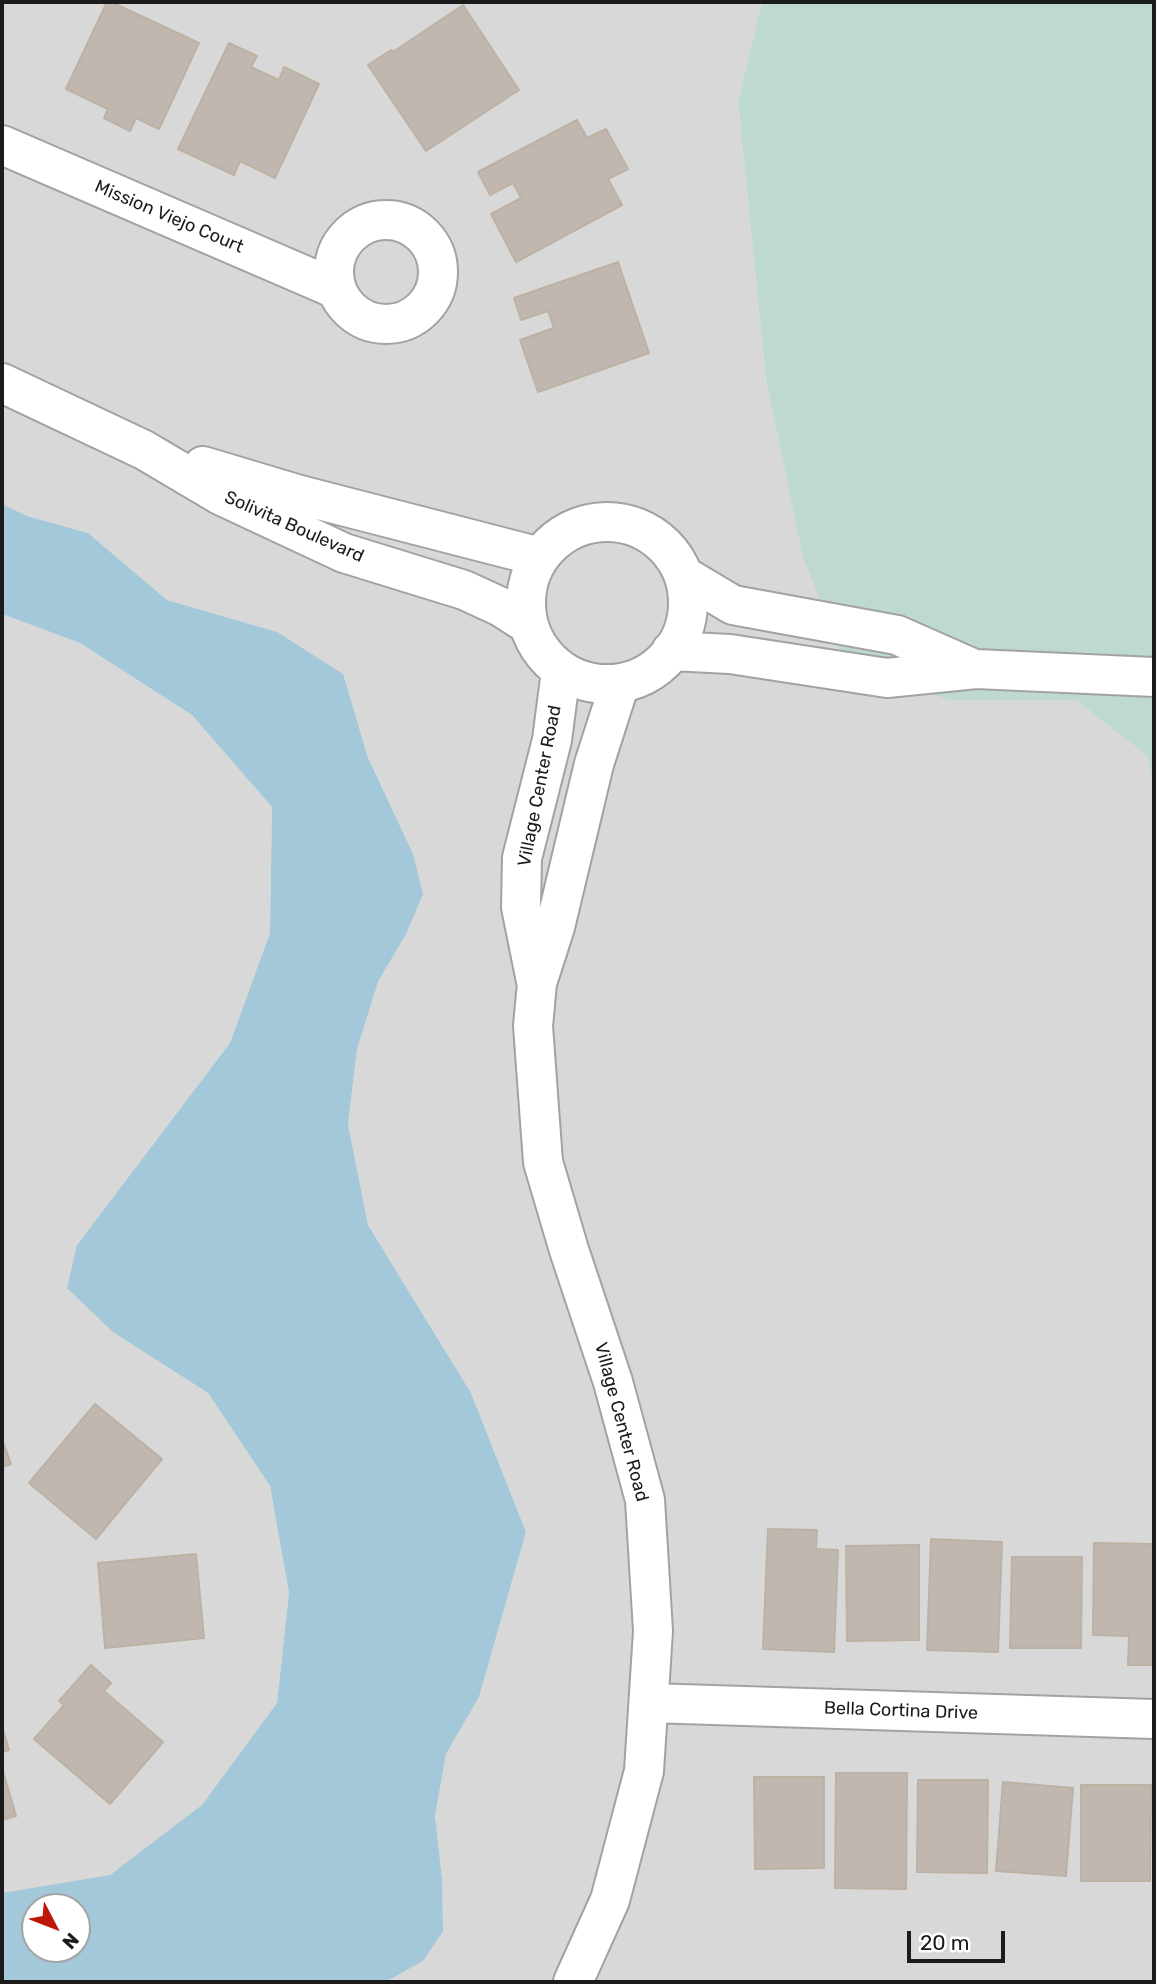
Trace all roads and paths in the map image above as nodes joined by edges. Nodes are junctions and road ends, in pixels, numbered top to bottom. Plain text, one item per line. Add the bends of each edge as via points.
1 (2, 145) edge
2 (336, 289) dead end
3 (2, 383) edge
4 (144, 450) junction
5 (540, 557) junction
6 (686, 577) junction
7 (526, 623) junction
8 (671, 650) junction
9 (976, 669) junction
10 (561, 671) junction
11 (1154, 677) edge
12 (620, 683) junction
13 (537, 984) junction
14 (649, 1703) junction
15 (1154, 1719) edge
16 (573, 1982) edge

1 - 2 street, Mission Viejo Court
3 - 4 street, Solivita Boulevard
4 - 5 street, Solivita Boulevard
4 - 7 street, Solivita Boulevard via 220,495 344,553 464,590
5 - 6 street via 570,530 618,522 650,533 674,555
5 - 7 street via 527,595
6 - 8 street via 688,616
6 - 9 street via 733,605 897,635
7 - 10 street via 536,644
8 - 9 street via 730,654 887,678
8 - 12 street via 644,676
9 - 11 street
10 - 12 street via 576,682
10 - 13 street, Village Center Road via 552,740 522,858 521,907
12 - 13 street, Village Center Road
13 - 14 street, Village Center Road via 533,1026 543,1162 645,1500 653,1631
14 - 15 street, Bella Cortina Drive
14 - 16 street, Village Center Road via 643,1771 610,1900

